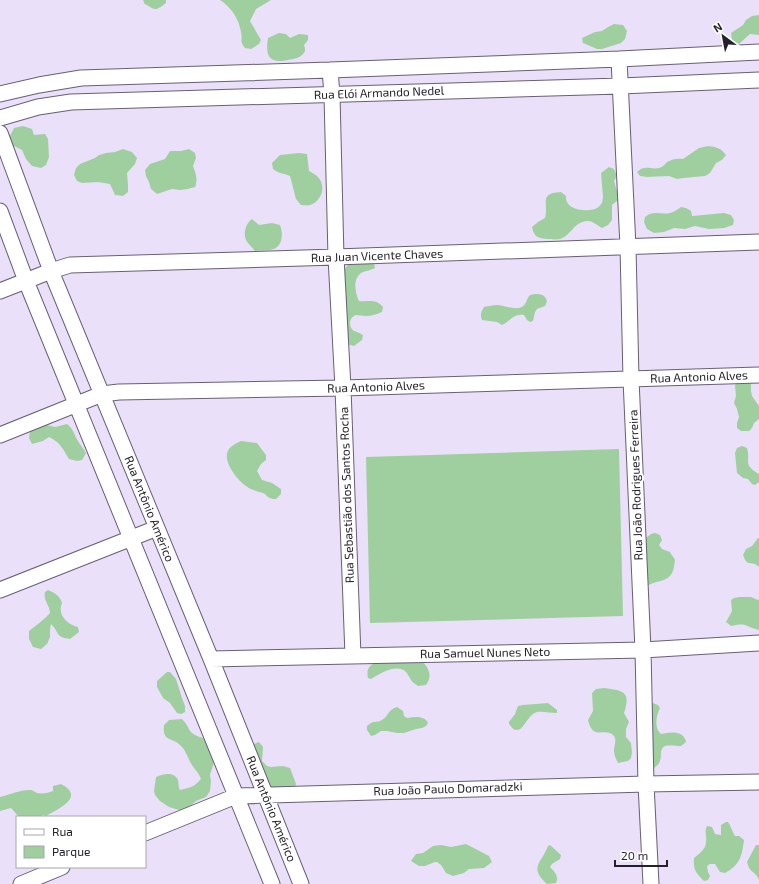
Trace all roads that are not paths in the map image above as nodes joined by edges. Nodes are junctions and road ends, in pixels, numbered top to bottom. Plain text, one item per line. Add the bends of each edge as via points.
1 (759, 52) edge
2 (619, 59) junction
3 (330, 70) junction
4 (759, 80) edge
5 (621, 86) junction
6 (0, 94) edge
7 (332, 94) junction
8 (0, 118) edge
9 (0, 133) edge
10 (0, 211) edge
11 (759, 242) edge
12 (628, 247) junction
13 (336, 257) junction
14 (51, 271) junction
15 (26, 281) junction
16 (0, 291) edge
17 (759, 375) edge
18 (631, 379) junction
19 (343, 388) junction
20 (102, 394) junction
21 (76, 404) junction
22 (0, 435) edge
23 (157, 528) junction
24 (131, 538) junction
25 (0, 590) edge
26 (759, 643) edge
27 (643, 650) junction
28 (353, 656) junction
29 (211, 659) junction
30 (759, 782) edge
31 (646, 784) junction
32 (265, 795) junction
33 (236, 796) junction
34 (146, 833) edge
35 (60, 868) edge
36 (21, 884) edge
37 (272, 884) edge
38 (301, 884) edge
39 (651, 884) edge

1 - 2 street, Rua Elói Armando Nedel
2 - 3 street, Rua Elói Armando Nedel
2 - 5 street, Rua João Rodrigues Ferreira
3 - 6 street, Rua Elói Armando Nedel via 81,78
3 - 7 street, Rua Sebastião dos Santos Rocha
4 - 5 street, Rua Elói Armando Nedel
5 - 7 street, Rua Elói Armando Nedel
5 - 12 street, Rua João Rodrigues Ferreira
7 - 8 street, Rua Elói Armando Nedel via 71,102 38,107
7 - 13 street, Rua Sebastião dos Santos Rocha
9 - 14 street, Rua Antônio Américo
10 - 15 street
11 - 12 street, Rua Juan Vicente Chaves
12 - 13 street, Rua Juan Vicente Chaves
12 - 18 street, Rua João Rodrigues Ferreira
13 - 14 street, Rua Juan Vicente Chaves via 70,265
13 - 19 street, Rua Sebastião dos Santos Rocha
14 - 15 street, Rua Juan Vicente Chaves
14 - 20 street, Rua Antônio Américo
15 - 16 street, Rua Juan Vicente Chaves
15 - 21 street
17 - 18 street, Rua Antonio Alves
18 - 19 street, Rua Antonio Alves
18 - 27 street, Rua João Rodrigues Ferreira
19 - 20 street, Rua Antonio Alves
19 - 28 street, Rua Sebastião dos Santos Rocha
20 - 21 street, Rua Antonio Alves
20 - 23 street, Rua Antônio Américo
21 - 22 street, Rua Antonio Alves
21 - 24 street
23 - 24 street
23 - 29 street, Rua Antônio Américo
24 - 25 street
24 - 33 street
26 - 27 street, Rua Samuel Nunes Neto
27 - 28 street, Rua Samuel Nunes Neto
27 - 31 street, Rua João Rodrigues Ferreira
28 - 29 street, Rua Samuel Nunes Neto
29 - 32 street, Rua Antônio Américo
30 - 31 street, Rua João Paulo Domaradzki
31 - 32 street, Rua João Paulo Domaradzki
31 - 39 street, Rua João Rodrigues Ferreira
32 - 33 street, Rua João Paulo Domaradzki
32 - 38 street, Rua Antônio Américo
33 - 34 street, Rua João Paulo Domaradzki
33 - 37 street
35 - 36 street

